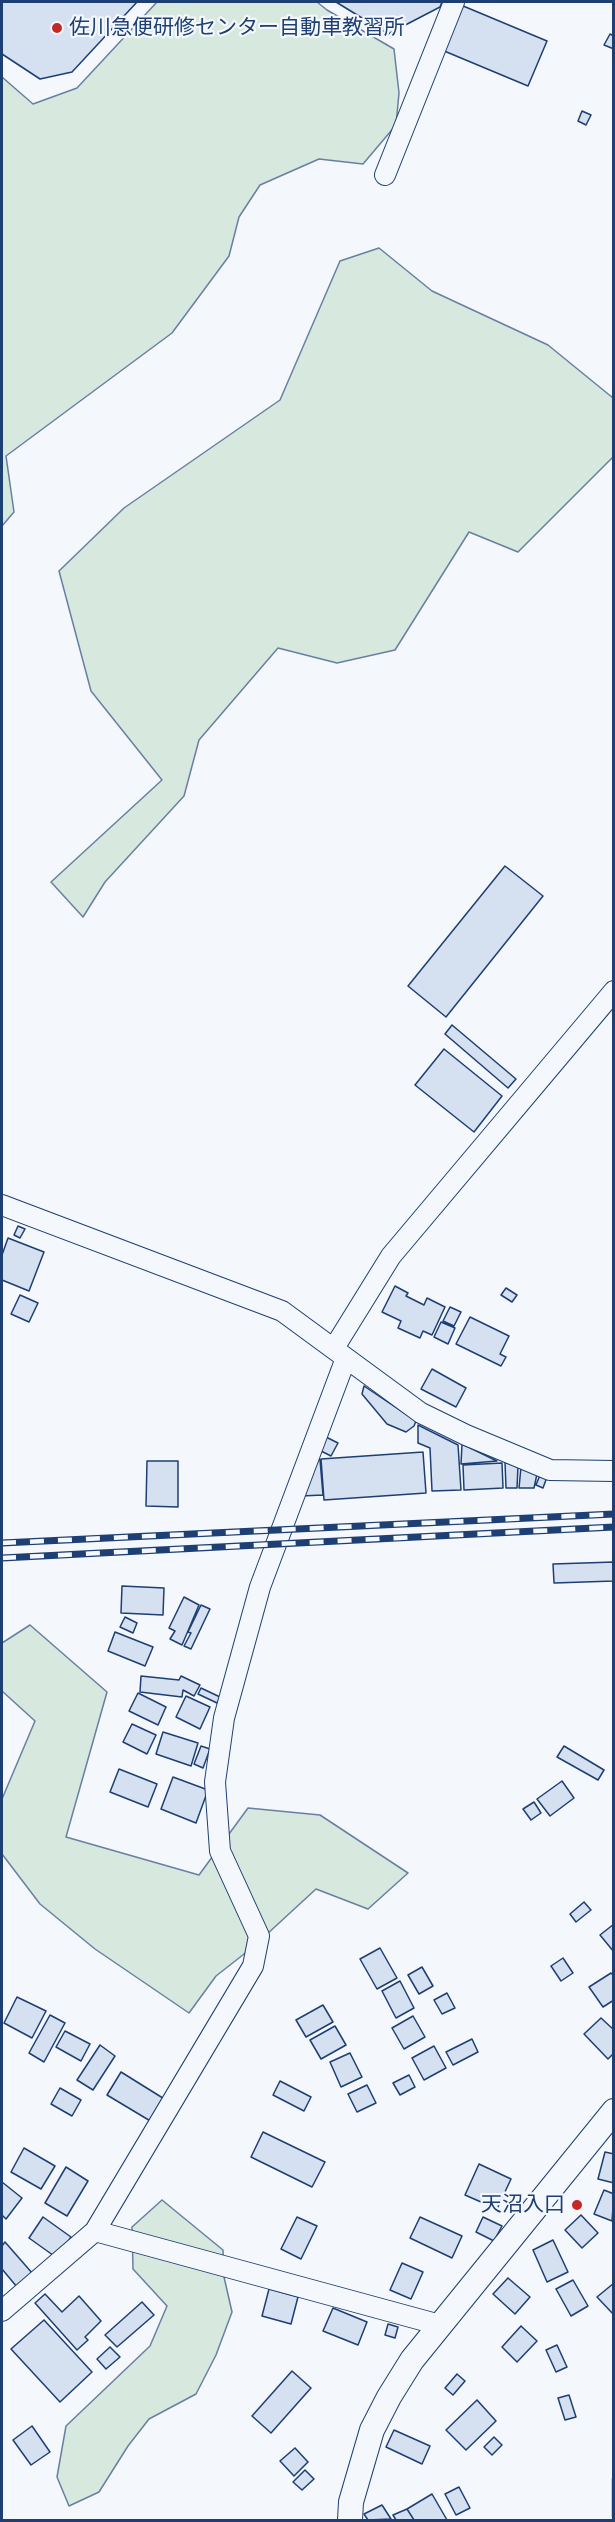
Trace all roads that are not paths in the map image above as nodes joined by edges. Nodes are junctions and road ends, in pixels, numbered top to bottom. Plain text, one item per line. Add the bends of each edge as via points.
1 (454, 2) edge
2 (385, 175) dead end
3 (614, 991) edge
4 (2, 1205) edge
5 (340, 1353) junction
6 (614, 1471) edge
7 (614, 2111) edge
8 (95, 2231) junction
9 (2, 2311) edge
10 (440, 2325) junction
11 (350, 2520) edge

1 - 2 street
3 - 5 street via 391,1256
4 - 5 street via 282,1311
5 - 6 street via 421,1413 466,1435 550,1470
5 - 8 street via 260,1587 224,1718 215,1782 220,1851 259,1936 253,1966
7 - 10 street
8 - 9 street
8 - 10 street
10 - 11 street via 412,2360 372,2430 351,2502

